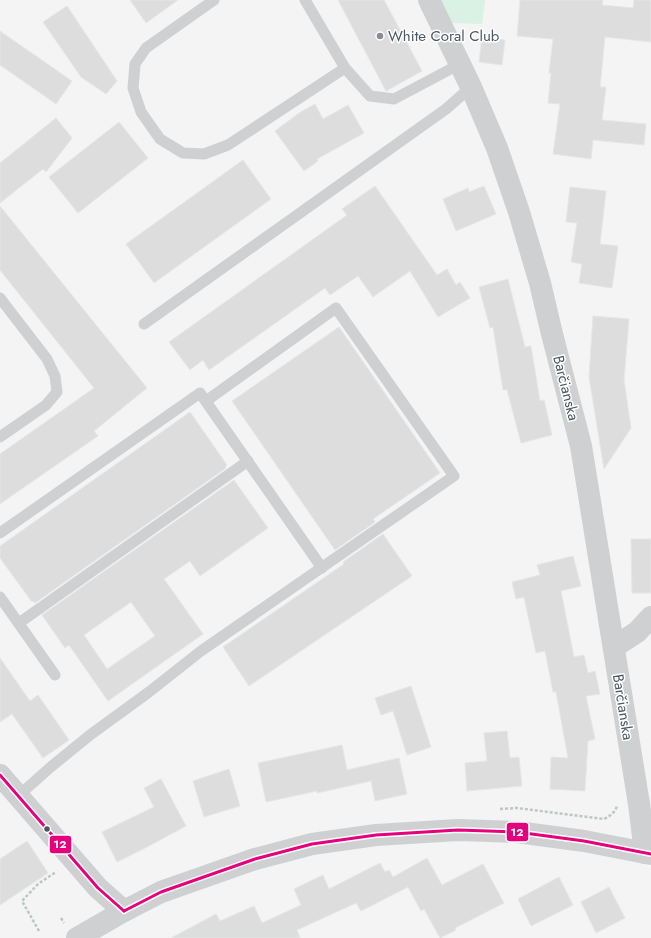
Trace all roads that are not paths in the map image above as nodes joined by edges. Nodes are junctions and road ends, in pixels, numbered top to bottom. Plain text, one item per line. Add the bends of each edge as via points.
1 (214, 0) edge
2 (305, 0) edge
3 (429, 0) edge
4 (460, 64) junction
5 (344, 68) junction
6 (471, 87) junction
7 (0, 298) edge
8 (144, 324) dead end
9 (206, 401) junction
10 (0, 437) edge
11 (248, 461) junction
12 (0, 533) edge
13 (322, 568) junction
14 (0, 597) edge
15 (651, 617) edge
16 (18, 624) junction
17 (614, 647) junction
18 (55, 675) dead end
19 (0, 775) edge
20 (18, 796) junction
21 (648, 853) edge
22 (124, 911) junction
23 (77, 938) edge

1 - 5 lane via 146,48 135,64 133,88 141,112 160,139 183,153 204,154 228,145
2 - 5 lane
3 - 4 street, Barčianska
4 - 5 lane via 394,99 370,96
4 - 6 street, Barčianska
6 - 8 lane via 446,109
6 - 17 street, Barčianska via 497,148 540,283 581,446
7 - 10 lane via 47,359 55,376 57,392 46,405
9 - 11 lane
9 - 12 lane via 200,393
9 - 13 lane via 336,308 450,470 454,476
11 - 13 lane
11 - 16 lane
13 - 20 lane via 201,651 90,735
14 - 16 lane
15 - 17 street via 637,632
16 - 18 lane
17 - 21 street, Barčianska
19 - 20 street
20 - 22 street via 98,888
21 - 22 street, Barčianska via 517,832 458,830 376,835 312,844 255,859 161,892
22 - 23 street, Barčianska

